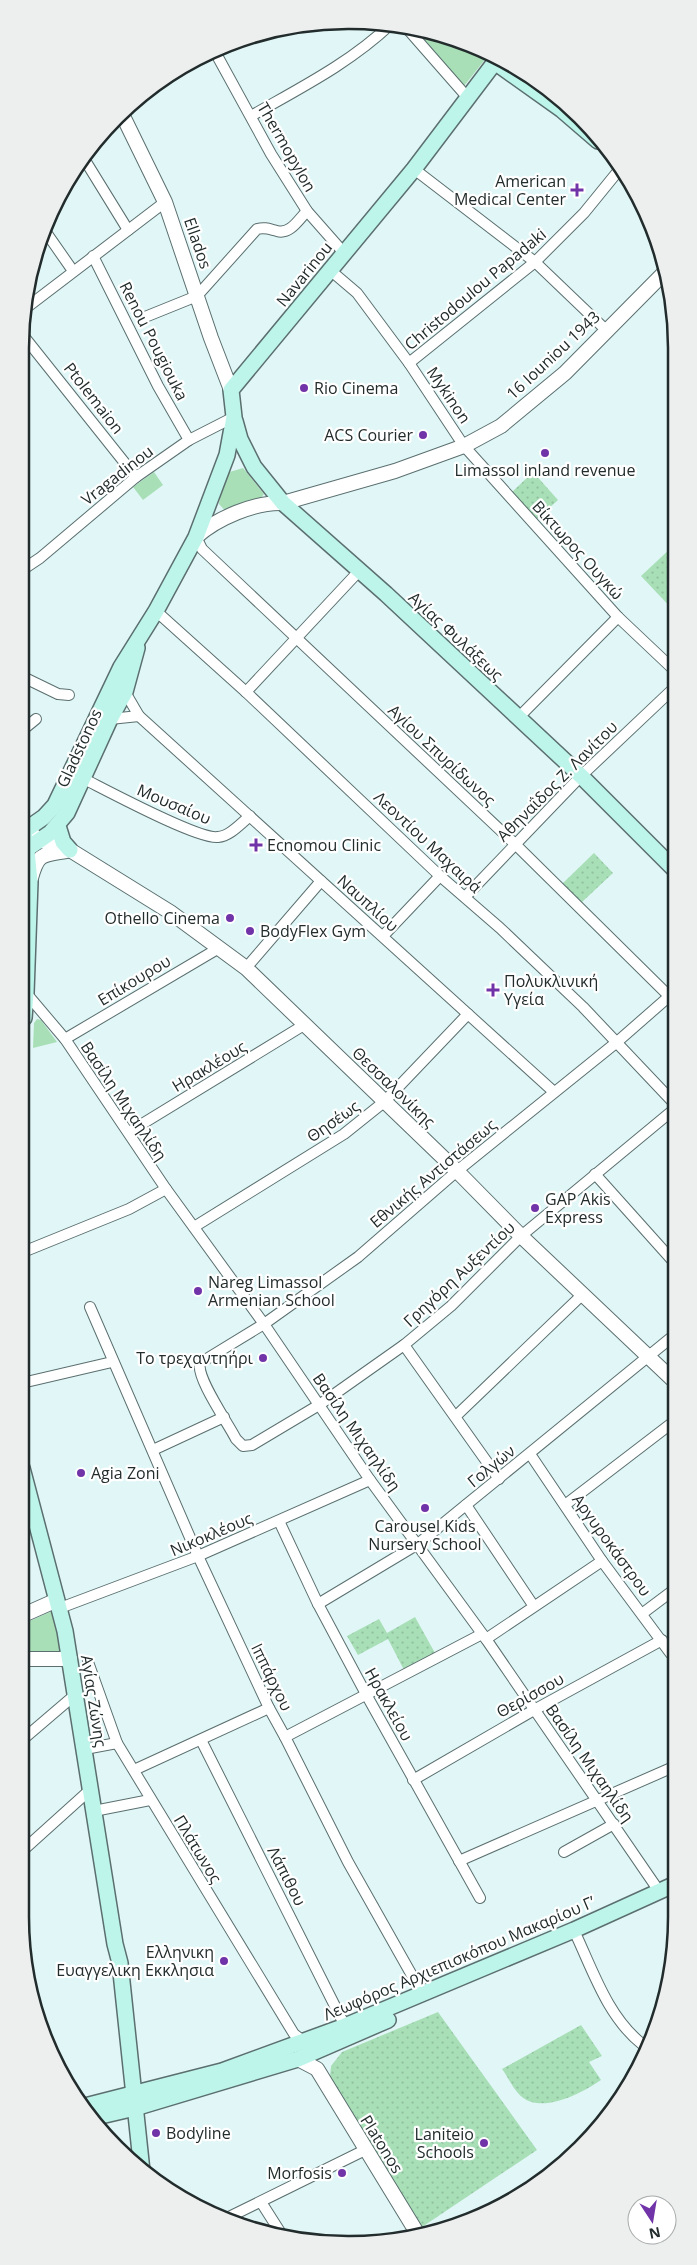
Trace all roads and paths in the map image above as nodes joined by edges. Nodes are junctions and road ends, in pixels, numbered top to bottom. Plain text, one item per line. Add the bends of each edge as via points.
1 (384, 30) edge
2 (412, 35) edge
3 (218, 57) edge
4 (491, 63) edge
5 (468, 98) junction
6 (251, 116) junction
7 (125, 120) edge
8 (88, 164) edge
9 (414, 169) junction
10 (616, 174) edge
11 (165, 202) junction
12 (307, 211) junction
13 (128, 230) junction
14 (49, 237) edge
15 (344, 253) junction
16 (93, 256) junction
17 (534, 262) junction
18 (73, 270) junction
19 (330, 270) junction
20 (660, 277) edge
21 (197, 296) junction
22 (32, 303) edge
23 (145, 317) dead end
24 (606, 330) junction
25 (29, 343) edge
26 (409, 363) junction
27 (231, 390) junction
28 (234, 417) junction
29 (189, 440) junction
30 (464, 446) junction
31 (136, 477) junction
32 (283, 503) junction
33 (196, 537) junction
34 (29, 565) edge
35 (360, 570) junction
36 (156, 611) junction
37 (618, 617) junction
38 (296, 638) junction
39 (137, 642) junction
40 (668, 664) edge
41 (29, 680) edge
42 (125, 692) junction
43 (246, 692) junction
44 (668, 694) edge
45 (69, 695) dead end
46 (139, 716) junction
47 (518, 718) junction
48 (36, 719) dead end
49 (110, 719) junction
50 (29, 725) edge
51 (581, 776) junction
52 (84, 779) junction
53 (250, 816) junction
54 (58, 826) junction
55 (29, 827) edge
56 (29, 833) edge
57 (40, 840) junction
58 (514, 844) junction
59 (29, 847) edge
60 (70, 850) junction
61 (668, 863) edge
62 (29, 874) edge
63 (440, 876) junction
64 (321, 880) junction
65 (465, 897) junction
66 (382, 936) junction
67 (220, 948) junction
68 (246, 968) junction
69 (668, 991) edge
70 (29, 997) edge
71 (668, 997) edge
72 (468, 1014) junction
73 (304, 1025) junction
74 (65, 1039) junction
75 (617, 1042) junction
76 (554, 1092) junction
77 (668, 1097) edge
78 (384, 1102) junction
79 (668, 1114) edge
80 (129, 1132) junction
81 (457, 1171) junction
82 (595, 1174) junction
83 (166, 1189) junction
84 (194, 1226) junction
85 (521, 1236) junction
86 (29, 1250) edge
87 (668, 1256) edge
88 (583, 1294) junction
89 (90, 1307) dead end
90 (264, 1324) junction
91 (668, 1341) edge
92 (404, 1345) junction
93 (650, 1357) junction
94 (112, 1362) junction
95 (668, 1375) edge
96 (29, 1381) edge
97 (320, 1405) junction
98 (456, 1416) junction
99 (224, 1417) junction
100 (668, 1426) edge
101 (153, 1450) junction
102 (530, 1454) junction
103 (499, 1479) junction
104 (370, 1480) junction
105 (29, 1494) edge
106 (466, 1505) junction
107 (565, 1505) junction
108 (279, 1521) junction
109 (418, 1544) junction
110 (198, 1556) junction
111 (602, 1561) junction
112 (668, 1595) edge
113 (58, 1604) junction
114 (318, 1604) junction
115 (533, 1605) junction
116 (29, 1613) edge
117 (643, 1613) junction
118 (484, 1636) junction
119 (662, 1640) junction
120 (668, 1649) edge
121 (29, 1659) edge
122 (70, 1659) junction
123 (88, 1662) dead end
124 (76, 1694) junction
125 (366, 1696) junction
126 (269, 1708) junction
127 (534, 1710) junction
128 (29, 1734) edge
129 (286, 1737) junction
130 (201, 1740) junction
131 (117, 1743) junction
132 (84, 1749) junction
133 (668, 1769) edge
134 (134, 1770) junction
135 (413, 1780) junction
136 (91, 1789) junction
137 (150, 1800) junction
138 (598, 1800) junction
139 (94, 1812) junction
140 (614, 1824) junction
141 (29, 1846) edge
142 (564, 1852) dead end
143 (459, 1861) junction
144 (667, 1891) edge
145 (480, 1898) dead end
146 (577, 1937) junction
147 (423, 1995) junction
148 (346, 2026) junction
149 (302, 2040) junction
150 (642, 2044) edge
151 (323, 2048) junction
152 (298, 2059) junction
153 (317, 2069) junction
154 (130, 2102) junction
155 (91, 2105) edge
156 (98, 2115) edge
157 (130, 2150) edge
158 (365, 2150) junction
159 (140, 2158) edge
160 (261, 2202) junction
161 (233, 2215) edge
162 (277, 2228) edge
163 (415, 2229) edge

1 - 6 street via 337,67
2 - 5 street
3 - 6 street, Thermopylon
4 - 5 main road, Navarinou
5 - 9 main road, Navarinou
6 - 12 street, Thermopylon
7 - 11 street, Ellados
8 - 13 street
9 - 15 main road, Navarinou
9 - 17 street
10 - 17 street, Christodoulou Papadaki via 584,214
11 - 13 street
11 - 21 street, Ellados
12 - 15 street, Thermopylon
12 - 21 street via 289,230 257,229
13 - 16 street
14 - 18 street
15 - 19 main road, Navarinou
16 - 18 street
16 - 29 street, Renou Pougiouka via 158,386
17 - 24 street
17 - 26 street, Christodoulou Papadaki
18 - 22 street
19 - 26 street, Mykinon via 357,293
19 - 27 main road, Navarinou
20 - 24 street, 16 Iouniou 1943
21 - 23 street
21 - 27 street, Ellados
24 - 30 street, 16 Iouniou 1943 via 565,373 501,426
25 - 31 street, Ptolemaion
26 - 30 street, Mykinon
27 - 28 main road
28 - 29 street, Vragadinou
28 - 32 main road, Αγίας Φυλάξεως via 246,453 264,482
28 - 33 main road via 226,455
29 - 31 street, Vragadinou
30 - 32 street, 16 Iouniou 1943 via 388,474
30 - 37 street, Βίκτωρος Ουγκώ
31 - 34 street, Vragadinou
32 - 33 street, Gladstonos via 267,503 223,519
32 - 35 main road, Αγίας Φυλάξεως
33 - 36 main road, Gladstonos
33 - 38 street, Αγίου Σπυρίδωνος via 202,550
35 - 38 street
35 - 47 main road, Αγίας Φυλάξεως
36 - 39 main road, Gladstonos
36 - 43 street, Λεοντίου Μαχαιρά
37 - 40 street, Βίκτωρος Ουγκώ
37 - 47 street
38 - 43 street
38 - 58 street, Αγίου Σπυρίδωνος
39 - 42 main road, Gladstonos
39 - 55 main road, Gladstonos via 121,667 55,805
41 - 45 street via 58,694
42 - 46 street, Ναυπλίου
42 - 49 main road, Gladstonos
43 - 63 street, Λεοντίου Μαχαιρά
44 - 51 street, Αθηναΐδος Ζ. Λανίτου
46 - 49 street
46 - 53 street, Ναυπλίου
47 - 51 main road, Αγίας Φυλάξεως
48 - 50 street
49 - 52 main road, Gladstonos
51 - 58 street, Αθηναΐδος Ζ. Λανίτου
51 - 61 main road, Αγίας Φυλάξεως
52 - 53 street, Μουσαίου via 146,811 210,837 224,836
52 - 54 main road, Gladstonos
53 - 64 street, Ναυπλίου
54 - 57 main road, Gladstonos
54 - 60 main road via 63,842
56 - 57 street, Θεσσαλονίκης
57 - 59 main road, Gladstonos
57 - 60 street, Θεσσαλονίκης
58 - 65 street, Αθηναΐδος Ζ. Λανίτου
58 - 69 street, Αγίου Σπυρίδωνος
60 - 62 street via 42,856
60 - 67 street, Θεσσαλονίκης via 170,912
63 - 65 street, Λεοντίου Μαχαιρά
63 - 66 street
64 - 66 street, Ναυπλίου
64 - 68 street
65 - 75 street, Λεοντίου Μαχαιρά
66 - 72 street, Ναυπλίου
67 - 68 street, Θεσσαλονίκης
67 - 74 street, Επίκουρου
68 - 73 street, Θεσσαλονίκης
70 - 74 street, Βασίλη Μιχαηλίδη
71 - 75 street, Εθνικής Αντιστάσεως
72 - 76 street, Ναυπλίου
72 - 78 street, Θησέως
73 - 78 street, Θεσσαλονίκης
73 - 80 street, Ηρακλέους
74 - 80 street, Βασίλη Μιχαηλίδη
75 - 76 street, Εθνικής Αντιστάσεως
75 - 77 street, Λεοντίου Μαχαιρά
76 - 81 street, Εθνικής Αντιστάσεως
78 - 81 street, Θεσσαλονίκης
78 - 84 street, Θησέως via 344,1134
79 - 82 street, Γρηγόρη Αυξεντίου
80 - 83 street, Βασίλη Μιχαηλίδη
81 - 85 street, Θεσσαλονίκης
81 - 90 street, Εθνικής Αντιστάσεως via 358,1257
82 - 85 street, Γρηγόρη Αυξεντίου
82 - 87 street
83 - 84 street, Βασίλη Μιχαηλίδη
83 - 86 street via 129,1209
84 - 90 street, Βασίλη Μιχαηλίδη
85 - 88 street, Θεσσαλονίκης
85 - 92 street, Γρηγόρη Αυξεντίου via 451,1306
88 - 93 street, Θεσσαλονίκης
88 - 98 street
89 - 94 street, Ιππάρχου
90 - 97 street, Βασίλη Μιχαηλίδη
90 - 99 street, Εθνικής Αντιστάσεως via 202,1362 199,1367 202,1379
91 - 93 street, Γολγών
92 - 97 street, Γρηγόρη Αυξεντίου
92 - 98 street
93 - 95 street, Θεσσαλονίκης
93 - 102 street, Γολγών
94 - 96 street
94 - 101 street, Ιππάρχου
97 - 99 street, Γρηγόρη Αυξεντίου via 255,1443 243,1446
97 - 104 street, Βασίλη Μιχαηλίδη
98 - 103 street
99 - 101 street
100 - 107 street
101 - 110 street, Ιππάρχου
102 - 103 street, Γολγών
102 - 107 street, Αργυροκάστρου
103 - 106 street, Γολγών
104 - 108 street, Νικοκλέους
104 - 109 street, Βασίλη Μιχαηλίδη
105 - 113 main road, Αγίας Ζώνης
106 - 109 street, Γολγών
106 - 115 street
107 - 111 street, Αργυροκάστρου
108 - 110 street, Νικοκλέους
108 - 114 street, Ηρακλείου
109 - 114 street, Γολγών
109 - 118 street, Βασίλη Μιχαηλίδη
110 - 113 street, Νικοκλέους
110 - 126 street, Ιππάρχου
111 - 115 street
111 - 117 street, Αργυροκάστρου
112 - 117 street
113 - 116 street
113 - 122 main road, Αγίας Ζώνης
114 - 125 street, Ηρακλείου
115 - 118 street
117 - 119 street, Αργυροκάστρου
118 - 125 street
118 - 127 street, Βασίλη Μιχαηλίδη
119 - 120 street, Αργυροκάστρου
119 - 127 street, Θερίσσου
121 - 122 street
122 - 124 main road, Αγίας Ζώνης
123 - 131 street, Πλάτωνος
124 - 128 street
124 - 132 main road, Αγίας Ζώνης
125 - 129 street
125 - 135 street, Ηρακλείου
126 - 129 street, Ιππάρχου
126 - 130 street
127 - 135 street, Θερίσσου
127 - 138 street, Βασίλη Μιχαηλίδη
129 - 147 street, Ιππάρχου via 348,1862
130 - 134 street
130 - 148 street, Λάπιθου
131 - 132 street
131 - 134 street, Πλάτωνος
132 - 136 main road, Αγίας Ζώνης
133 - 138 street
134 - 137 street, Πλάτωνος
135 - 143 street, Ηρακλείου
136 - 139 main road, Αγίας Ζώνης
136 - 141 street
137 - 139 street
137 - 149 street, Πλάτωνος via 294,2034
138 - 140 street, Βασίλη Μιχαηλίδη
138 - 143 street
139 - 154 main road, Αγίας Ζώνης via 120,1963
140 - 142 street
140 - 144 street, Βασίλη Μιχαηλίδη
143 - 145 street, Ηρακλείου
144 - 146 main road, Λεωφόρος Αρχιεπισκόπου Μακαρίου Γ’
144 - 147 main road, Λεωφόρος Αρχιεπισκόπου Μακαρίου Γ’
146 - 150 street via 604,1996
146 - 151 main road, Λεωφόρος Αρχιεπισκόπου Μακαρίου Γ’
147 - 148 main road, Λεωφόρος Αρχιεπισκόπου Μακαρίου Γ’
148 - 149 main road, Λεωφόρος Αρχιεπισκόπου Μακαρίου Γ’
149 - 154 main road, Λεωφόρος Αρχιεπισκόπου Μακαρίου Γ’
151 - 152 main road, Λεωφόρος Αρχιεπισκόπου Μακαρίου Γ’
151 - 153 street
152 - 153 street
152 - 154 main road, Λεωφόρος Αρχιεπισκόπου Μακαρίου Γ’
153 - 158 street, Platonos
154 - 155 main road, Λεωφόρος Αρχιεπισκόπου Μακαρίου Γ’
154 - 156 main road, Λεωφόρος Αρχιεπισκόπου Μακαρίου Γ’
154 - 157 main road, Αγίας Ζώνης
154 - 159 main road, Αγίας Ζώνης
158 - 160 street
158 - 163 street, Platonos
160 - 161 street
160 - 162 street

